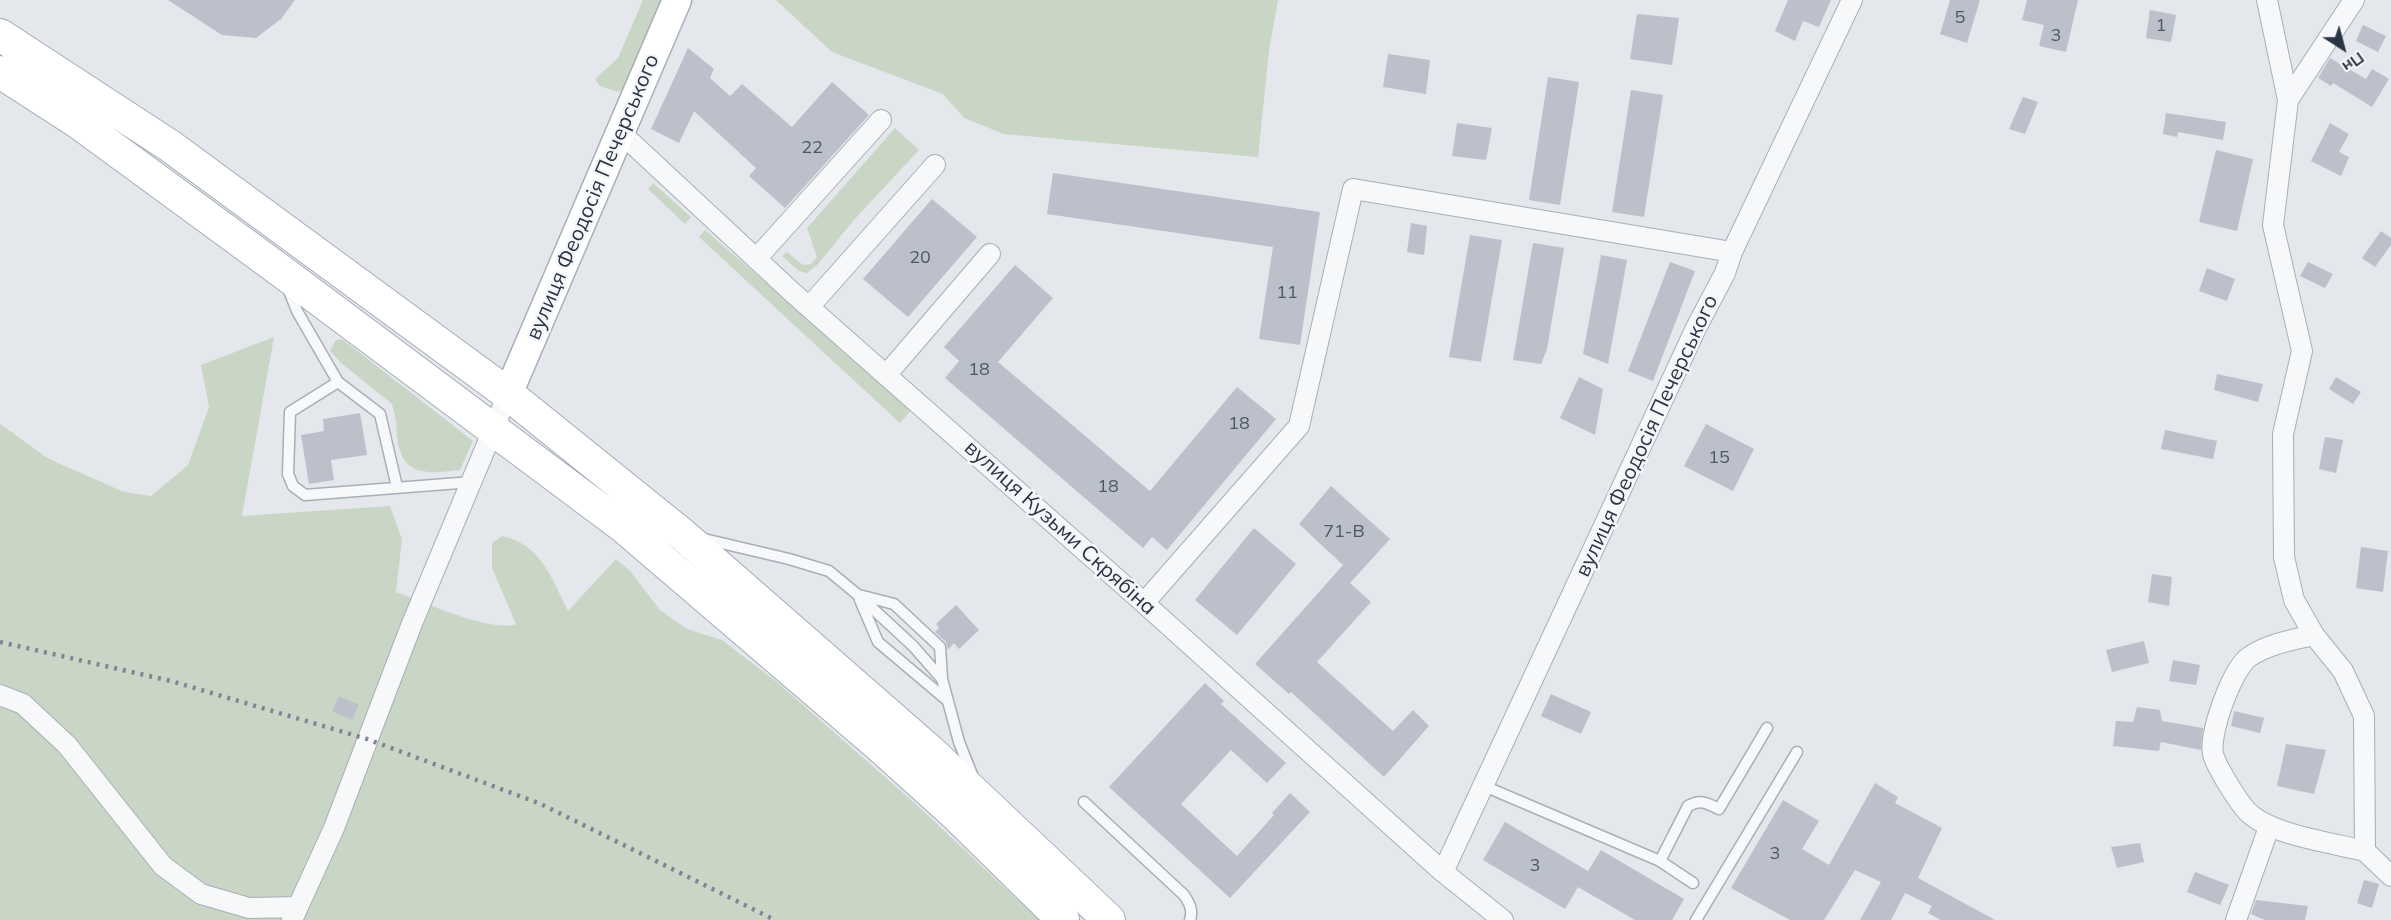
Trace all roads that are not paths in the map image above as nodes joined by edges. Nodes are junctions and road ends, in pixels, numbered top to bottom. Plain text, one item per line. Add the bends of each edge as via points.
1 (677, 0) edge
2 (1852, 0) edge
3 (2267, 0) edge
4 (2354, 0) edge
5 (0, 35) edge
6 (0, 72) edge
7 (2288, 100) junction
8 (880, 120) dead end
9 (621, 133) junction
10 (935, 165) dead end
11 (1732, 252) junction
12 (990, 254) dead end
13 (756, 259) junction
14 (281, 271) junction
15 (809, 307) junction
16 (887, 374) junction
17 (338, 382) junction
18 (508, 394) junction
19 (494, 429) junction
20 (472, 482) junction
21 (397, 487) junction
22 (683, 535) junction
23 (858, 595) junction
24 (1144, 603) junction
25 (2314, 635) junction
26 (942, 679) junction
27 (0, 695) edge
28 (948, 701) junction
29 (1767, 728) dead end
30 (1797, 753) dead end
31 (1484, 786) junction
32 (982, 799) junction
33 (1084, 802) dead end
34 (2269, 827) junction
35 (2365, 851) junction
36 (1660, 861) junction
37 (1443, 872) junction
38 (2391, 876) edge
39 (1693, 883) dead end
40 (295, 913) edge
41 (1064, 920) edge
42 (1109, 920) edge
43 (1190, 920) edge
44 (1503, 920) edge
45 (1696, 920) edge
46 (2236, 920) edge

1 - 9 street, вулиця Феодосія Печерського
2 - 11 street, вулиця Феодосія Печерського
3 - 7 street
4 - 7 street
5 - 18 main road via 170,146
6 - 14 main road via 79,123
7 - 25 street via 2273,225 2302,351 2283,434 2284,557 2294,600
8 - 13 street
9 - 13 street, вулиця Кузьми Скрябіна
9 - 18 street, вулиця Феодосія Печерського
10 - 15 street
11 - 24 street via 1353,189 1299,426
11 - 31 street, вулиця Феодосія Печерського
12 - 16 street
13 - 15 street, вулиця Кузьми Скрябіна
14 - 17 lane via 297,311
14 - 19 main road
15 - 16 street, вулиця Кузьми Скрябіна
16 - 24 street, вулиця Кузьми Скрябіна
17 - 21 lane via 380,414
17 - 21 lane via 290,412 288,474 293,486 305,495
18 - 19 street
18 - 22 main road
19 - 20 street
19 - 41 main road via 625,528 875,742
20 - 21 lane
20 - 40 street via 411,626 334,828
22 - 23 lane via 829,571
22 - 32 main road
23 - 26 lane
23 - 26 lane via 894,603 940,647
23 - 28 lane via 878,642
24 - 37 street, вулиця Кузьми Скрябіна
25 - 34 street via 2278,643 2248,658 2230,684 2219,712 2213,753 2248,812
25 - 35 street via 2343,670 2364,716
26 - 28 lane
27 - 40 street via 23,704 67,745 163,866 201,894 249,908
28 - 32 lane via 959,742
29 - 36 lane via 1719,809 1704,801 1688,806
30 - 45 lane
31 - 36 lane
31 - 37 street, вулиця Феодосія Печерського
32 - 42 main road
33 - 43 lane via 1184,895 1190,904
34 - 35 street
34 - 46 street
35 - 38 street
36 - 39 lane
37 - 44 street, вулиця Кузьми Скрябіна

